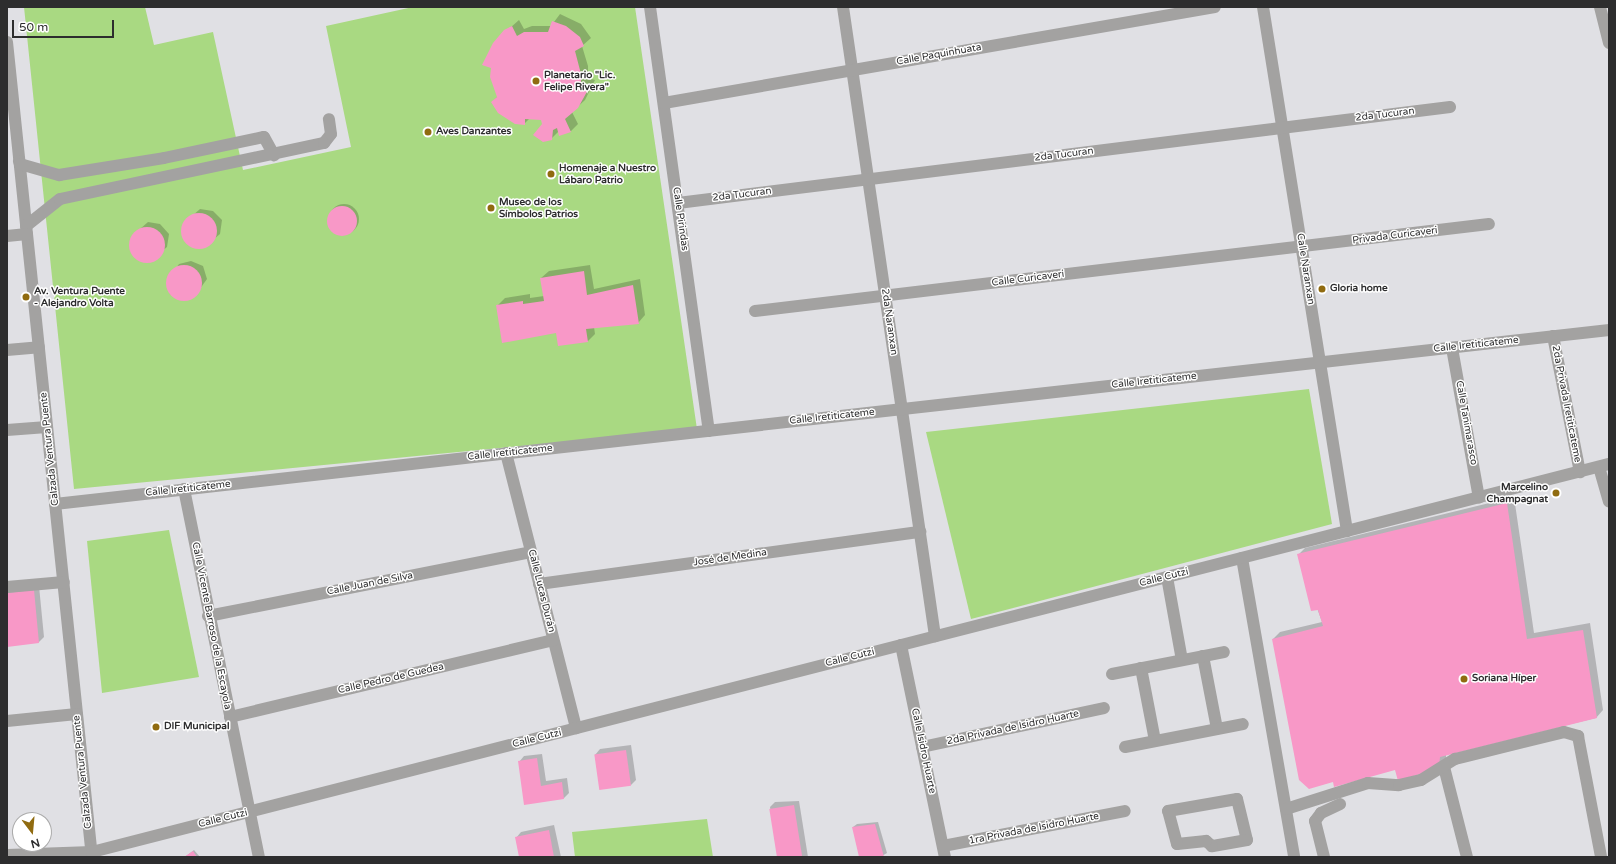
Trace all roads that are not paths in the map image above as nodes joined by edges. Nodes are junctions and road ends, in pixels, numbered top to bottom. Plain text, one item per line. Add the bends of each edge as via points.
1 (650, 7) edge
2 (843, 7) edge
3 (1215, 7) edge
4 (1263, 7) edge
5 (1600, 7) edge
6 (7, 42) edge
7 (1609, 43) edge
8 (852, 70) junction
9 (664, 103) junction
10 (1450, 107) dead end
11 (10, 109) edge
12 (330, 119) dead end
13 (11, 123) edge
14 (1282, 128) junction
15 (274, 155) junction
16 (20, 161) junction
17 (868, 180) junction
18 (678, 203) junction
19 (1489, 224) dead end
20 (27, 230) junction
21 (7, 236) edge
22 (1302, 247) junction
23 (886, 296) junction
24 (755, 311) dead end
25 (1609, 330) edge
26 (1553, 336) junction
27 (39, 347) junction
28 (1452, 348) junction
29 (7, 350) edge
30 (1321, 362) junction
31 (902, 409) junction
32 (47, 427) junction
33 (7, 430) edge
34 (709, 431) junction
35 (506, 453) junction
36 (1604, 466) edge
37 (1580, 472) junction
38 (184, 490) junction
39 (1479, 498) junction
40 (1609, 502) edge
41 (55, 504) junction
42 (1347, 531) junction
43 (920, 532) junction
44 (531, 552) junction
45 (1242, 558) junction
46 (1167, 577) junction
47 (64, 582) junction
48 (539, 584) junction
49 (7, 587) edge
50 (208, 616) junction
51 (935, 636) junction
52 (553, 640) junction
53 (901, 645) junction
54 (1224, 652) dead end
55 (1203, 656) junction
56 (1182, 660) junction
57 (1141, 668) junction
58 (1112, 674) dead end
59 (1104, 708) dead end
60 (77, 714) junction
61 (230, 717) junction
62 (7, 721) edge
63 (1243, 724) dead end
64 (576, 728) junction
65 (1217, 729) junction
66 (1155, 741) junction
67 (922, 747) junction
68 (1126, 747) dead end
69 (1444, 767) junction
70 (1340, 804) dead end
71 (1286, 809) junction
72 (1125, 811) dead end
73 (249, 812) junction
74 (944, 852) edge
75 (1214, 852) edge
76 (7, 855) edge
77 (57, 855) edge
78 (92, 855) edge
79 (259, 857) edge
80 (1294, 857) edge
81 (1324, 857) edge
82 (1467, 857) edge
83 (1601, 857) edge

1 - 9 street, Calle Pirindas
2 - 8 street, 2da Naranxan
3 - 8 street, Calle Paquinhuata
4 - 14 street, Calle Naranxan
5 - 7 street
6 - 11 street, Calzada Ventura Puente
8 - 9 street, Calle Paquinhuata
8 - 17 street, 2da Naranxan
9 - 18 street, Calle Pirindas
10 - 14 street, 2da Tucuran
11 - 13 street, Calzada Ventura Puente
12 - 15 street via 331,134 324,143
13 - 16 street, Calzada Ventura Puente
14 - 17 street, 2da Tucuran
14 - 22 street, Calle Naranxan
15 - 16 street via 257,137 164,158 59,175 20,164
15 - 20 street via 60,199
16 - 20 street, Calzada Ventura Puente
17 - 18 street, 2da Tucuran
17 - 23 street, 2da Naranxan
18 - 34 street, Calle Pirindas
19 - 22 street, Privada Curicaveri
20 - 21 street
20 - 27 street, Calzada Ventura Puente
22 - 23 street, Calle Curicaveri
22 - 30 street, Calle Naranxan
23 - 24 street, Calle Curicaveri
23 - 31 street, 2da Naranxan
25 - 26 street, Calle Iretiticateme
26 - 28 street, Calle Iretiticateme
26 - 37 street, 2da Privada Iretiticateme
27 - 29 street
27 - 32 street, Calzada Ventura Puente
28 - 30 street, Calle Iretiticateme
28 - 39 street, Calle Tanimarasco
30 - 31 street, Calle Iretiticateme
30 - 42 street, Calle Naranxan
31 - 34 street, Calle Iretiticateme
31 - 43 street, 2da Naranxan
32 - 33 street
32 - 41 street, Calzada Ventura Puente
34 - 35 street, Calle Iretiticateme
35 - 38 street, Calle Iretiticateme
35 - 44 street, Calle Lucas Durán
36 - 37 street, Calle Cutzi
36 - 40 street
37 - 39 street, Calle Cutzi
38 - 41 street, Calle Iretiticateme
38 - 50 street, Calle Vicente Barroso de la Escayola
39 - 42 street, Calle Cutzi
41 - 47 street, Calzada Ventura Puente
42 - 45 street, Calle Cutzi
43 - 48 street, José de Medina
43 - 51 street, 2da Naranxan
44 - 48 street, Calle Lucas Durán
44 - 50 street, Calle Juan de Silva
45 - 46 street, Calle Cutzi
45 - 71 street
46 - 51 street, Calle Cutzi
46 - 56 street
47 - 49 street
47 - 60 street, Calzada Ventura Puente
48 - 52 street, Calle Lucas Durán
50 - 61 street, Calle Vicente Barroso de la Escayola
51 - 53 street, Calle Cutzi
52 - 61 street, Calle Pedro de Guedea
52 - 64 street, Calle Lucas Durán
53 - 64 street, Calle Cutzi
53 - 67 street, Calle Isidro Huarte
54 - 55 street
55 - 56 street
55 - 65 street
56 - 57 street
57 - 58 street
57 - 66 street
59 - 67 street, 2da Privada de Isidro Huarte
60 - 62 street
60 - 78 street, Calzada Ventura Puente
61 - 73 street, Calle Vicente Barroso de la Escayola
63 - 65 street
64 - 73 street, Calle Cutzi
65 - 66 street
66 - 68 street
67 - 74 street, Calle Isidro Huarte
69 - 71 street via 1414,782 1399,785 1368,783
69 - 82 street
69 - 83 street via 1455,759 1494,748 1564,732 1578,736
70 - 81 street via 1321,813 1315,821
71 - 80 street
72 - 74 street, 1ra Privada de Isidro Huarte
73 - 78 street, Calle Cutzi
73 - 79 street, Calle Vicente Barroso de la Escayola
75 - 75 street via 1247,840 1237,799 1168,811 1177,844 1206,841
76 - 77 street, Calle Cutzi
77 - 78 street, Calle Cutzi

